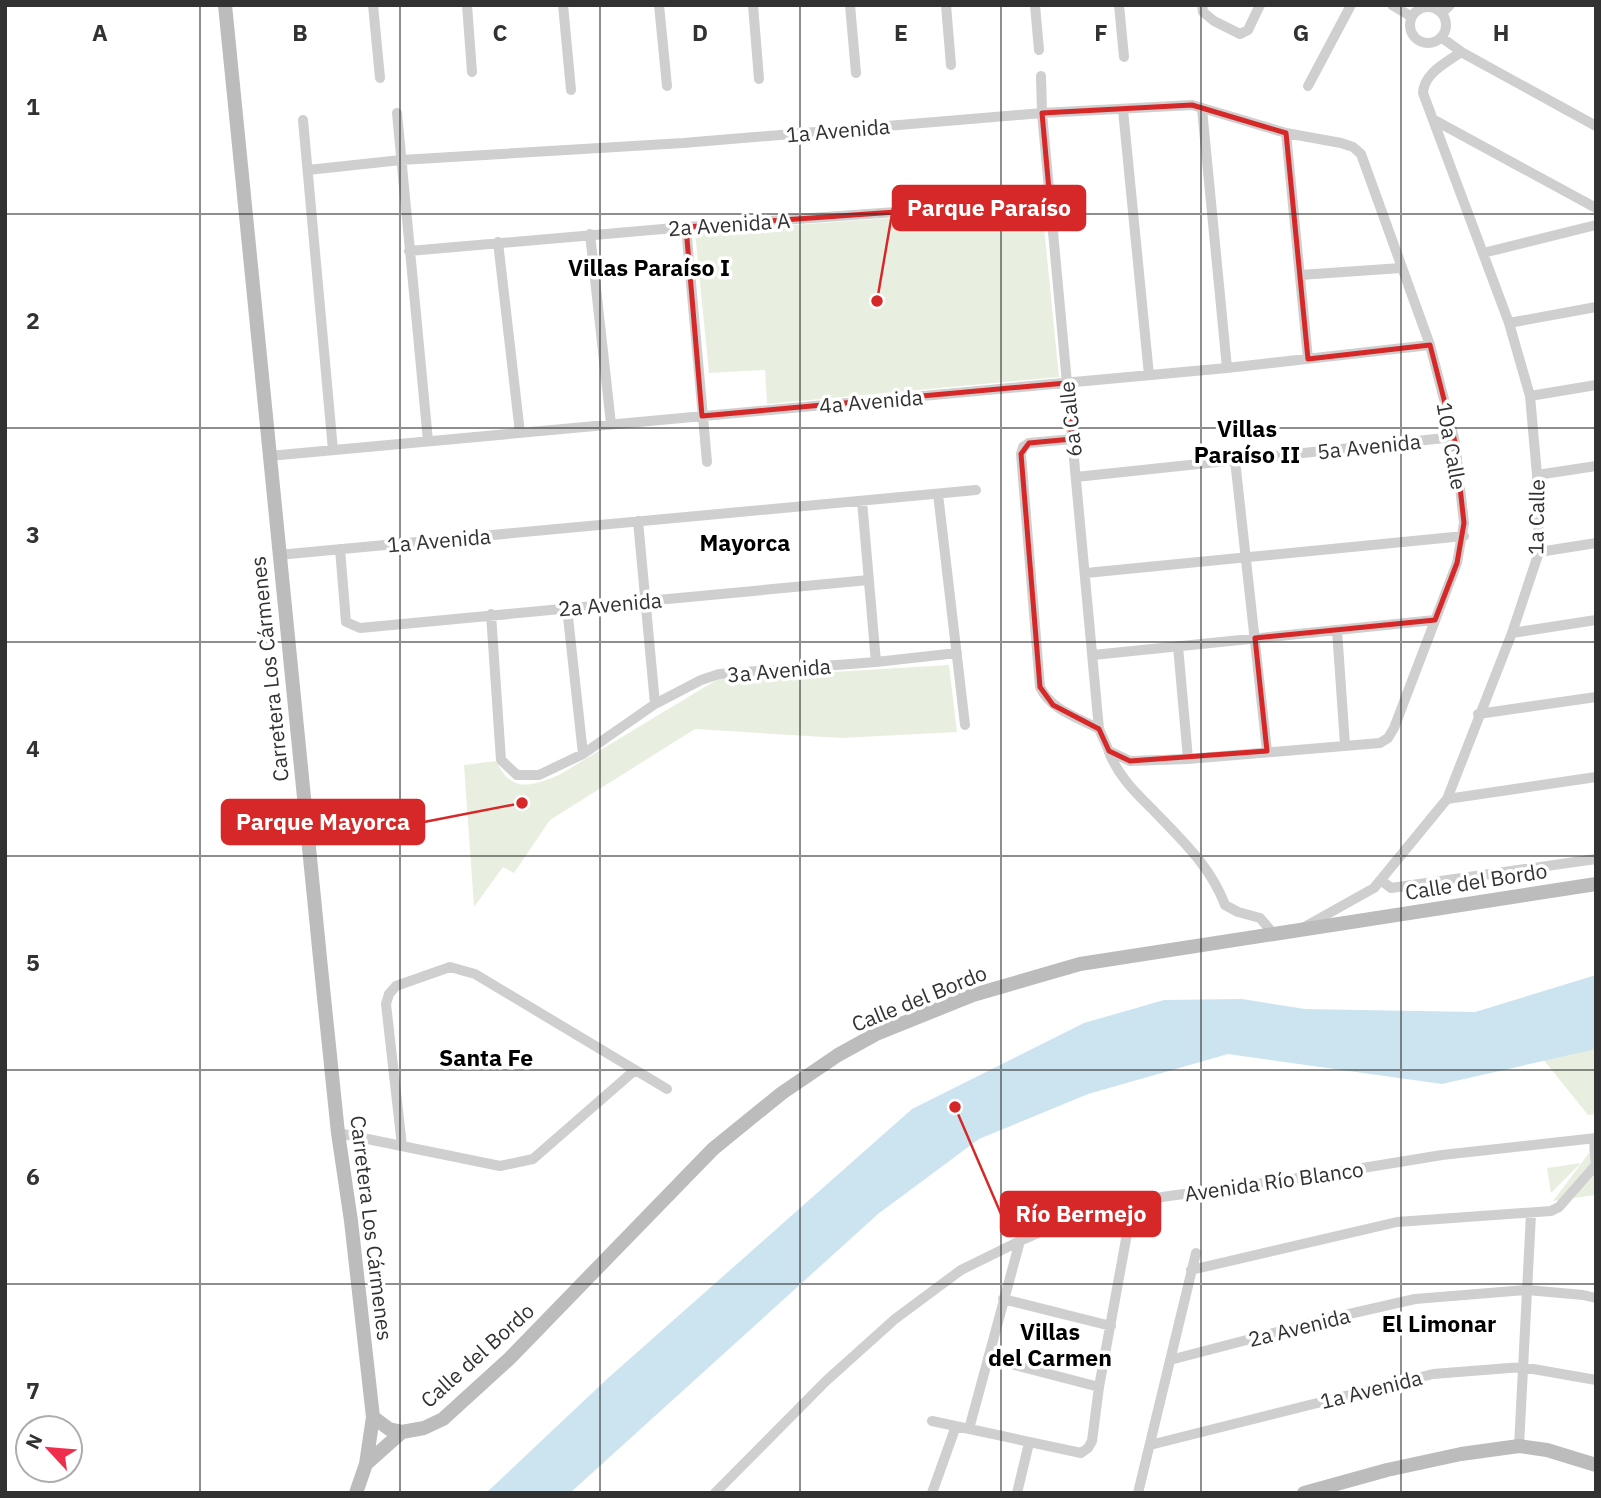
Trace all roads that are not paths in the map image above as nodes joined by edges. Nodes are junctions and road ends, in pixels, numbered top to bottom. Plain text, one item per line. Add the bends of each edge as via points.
1 (225, 5) edge
2 (373, 5) edge
3 (467, 5) edge
4 (563, 5) edge
5 (659, 5) edge
6 (753, 5) edge
7 (850, 5) edge
8 (946, 5) edge
9 (1035, 5) edge
10 (1119, 5) edge
11 (1202, 5) edge
12 (1260, 5) edge
13 (1351, 5) edge
14 (1392, 5) edge
15 (1450, 5) edge
16 (1442, 13) junction
17 (1412, 17) junction
18 (1441, 37) junction
19 (1039, 50) dead end
20 (1461, 52) junction
21 (1124, 57) dead end
22 (951, 65) dead end
23 (472, 72) dead end
24 (856, 73) dead end
25 (1041, 76) dead end
26 (380, 78) dead end
27 (760, 79) dead end
28 (667, 86) dead end
29 (1308, 86) dead end
30 (571, 90) dead end
31 (1202, 108) junction
32 (1123, 110) junction
33 (397, 113) dead end
34 (1042, 113) junction
35 (303, 120) dead end
36 (1436, 121) junction
37 (1596, 126) edge
38 (1286, 133) junction
39 (1361, 154) joint
40 (401, 160) junction
41 (308, 170) junction
42 (1050, 201) junction
43 (1596, 208) edge
44 (1596, 225) edge
45 (686, 227) junction
46 (590, 234) junction
47 (498, 242) junction
48 (409, 251) junction
49 (1483, 253) junction
50 (1401, 268) junction
51 (1300, 275) junction
52 (1596, 307) edge
53 (1509, 323) junction
54 (1430, 345) junction
55 (1308, 359) junction
56 (1227, 368) junction
57 (1149, 375) junction
58 (1066, 383) junction
59 (1596, 385) edge
60 (1530, 396) junction
61 (702, 416) junction
62 (611, 425) junction
63 (520, 433) junction
64 (1454, 437) junction
65 (1072, 439) junction
66 (428, 441) junction
67 (333, 450) junction
68 (270, 456) junction
69 (1235, 460) junction
70 (707, 462) dead end
71 (1596, 466) edge
72 (1537, 475) junction
73 (1076, 477) junction
74 (976, 490) dead end
75 (938, 494) junction
76 (862, 501) junction
77 (638, 521) junction
78 (1464, 536) junction
79 (1596, 542) edge
80 (340, 549) junction
81 (1539, 552) junction
82 (278, 555) junction
83 (1246, 558) junction
84 (1086, 573) junction
85 (869, 580) junction
86 (646, 601) junction
87 (566, 608) junction
88 (491, 614) junction
89 (1435, 620) junction
90 (1596, 620) edge
91 (1336, 630) junction
92 (1512, 633) junction
93 (1255, 638) junction
94 (1178, 646) junction
95 (957, 653) junction
96 (1093, 655) junction
97 (876, 662) junction
98 (1596, 697) edge
99 (655, 704) junction
100 (1478, 714) junction
101 (965, 725) dead end
102 (1099, 729) junction
103 (1345, 745) junction
104 (1267, 751) junction
105 (583, 754) junction
106 (1113, 754) junction
107 (1188, 759) junction
108 (1596, 777) edge
109 (1447, 799) junction
110 (1596, 859) edge
111 (1381, 881) junction
112 (1596, 884) edge
113 (1301, 929) junction
114 (1273, 933) junction
115 (635, 1070) junction
116 (667, 1089) dead end
117 (338, 1133) junction
118 (1595, 1138) edge
119 (402, 1146) junction
120 (1595, 1169) edge
121 (1133, 1201) junction
122 (1531, 1213) junction
123 (1020, 1241) junction
124 (1196, 1253) dead end
125 (1191, 1270) junction
126 (1527, 1290) junction
127 (1596, 1298) edge
128 (1003, 1299) junction
129 (1111, 1325) junction
130 (988, 1358) junction
131 (1170, 1360) junction
132 (1522, 1367) junction
133 (1596, 1380) edge
134 (1099, 1387) junction
135 (373, 1417) junction
136 (932, 1421) dead end
137 (956, 1426) junction
138 (969, 1429) junction
139 (402, 1432) junction
140 (1029, 1443) junction
141 (1150, 1445) junction
142 (1519, 1446) junction
143 (366, 1464) junction
144 (1596, 1465) edge
145 (360, 1489) edge
146 (715, 1493) edge
147 (932, 1493) edge
148 (1017, 1493) edge
149 (1138, 1493) edge
150 (1304, 1493) edge

1 - 68 street, Carretera Los Cármenes
2 - 26 street
3 - 23 street
4 - 30 street
5 - 28 street
6 - 27 street
7 - 24 street
8 - 22 street
9 - 19 street
10 - 21 street
11 - 12 street via 1205,14 1240,34 1248,30
13 - 29 street
14 - 17 street
15 - 16 street
16 - 17 street via 1428,7
16 - 18 street via 1446,26
17 - 18 street via 1411,30 1418,40 1429,43
18 - 20 street
20 - 36 street, 1a Calle via 1424,84 1423,93
20 - 37 street
25 - 34 street, 6a Calle
31 - 32 street, 1a Avenida
31 - 38 street, 1a Avenida
31 - 56 street
32 - 34 street, 1a Avenida
32 - 57 street
33 - 40 street
34 - 40 street, 1a Avenida via 683,143
34 - 42 street, 6a Calle
35 - 41 street
36 - 43 street
36 - 49 street, 1a Calle
38 - 39 street, 1a Avenida via 1341,143
38 - 51 street
39 - 50 street, 10a Calle
40 - 41 street, 1a Avenida
40 - 48 street
41 - 67 street
42 - 45 street, 2a Avenida A
42 - 58 street, 6a Calle
44 - 49 street
45 - 46 street, 2a Avenida A
45 - 61 street
46 - 47 street, 2a Avenida A
46 - 62 street
47 - 48 street, 2a Avenida A
47 - 63 street
48 - 66 street
49 - 53 street, 1a Calle
50 - 51 street
50 - 54 street, 10a Calle
51 - 55 street
52 - 53 street
53 - 60 street, 1a Calle
54 - 55 street, 4a Avenida
54 - 64 street, 10a Calle
55 - 56 street, 4a Avenida
56 - 57 street, 4a Avenida
57 - 58 street, 4a Avenida
58 - 61 street, 4a Avenida
58 - 65 street, 6a Calle
59 - 60 street
60 - 72 street, 1a Calle
61 - 62 street, 4a Avenida
61 - 70 street
62 - 63 street, 4a Avenida
63 - 66 street, 4a Avenida
64 - 69 street, 5a Avenida
64 - 78 street, 10a Calle
65 - 73 street, 6a Calle
65 - 102 street via 1029,443 1021,454 1040,687 1053,705
66 - 67 street, 4a Avenida
67 - 68 street, 4a Avenida
68 - 82 street, Carretera Los Cármenes
69 - 73 street, 5a Avenida
69 - 83 street
71 - 72 street
72 - 81 street, 1a Calle
73 - 84 street, 6a Calle
74 - 75 street, 1a Avenida
75 - 76 street, 1a Avenida
75 - 95 street
76 - 77 street, 1a Avenida
76 - 85 street
77 - 80 street, 1a Avenida
77 - 86 street
78 - 83 street
78 - 89 street, 10a Calle
79 - 81 street
80 - 82 street, 1a Avenida
80 - 88 street, 2a Avenida via 346,622 353,626
81 - 92 street, 1a Calle
82 - 117 street, Carretera Los Cármenes
83 - 84 street
83 - 93 street
84 - 96 street, 6a Calle
85 - 86 street, 2a Avenida
85 - 97 street
86 - 87 street, 2a Avenida
86 - 99 street
87 - 88 street, 2a Avenida
87 - 105 street
88 - 105 street, 3a Avenida via 501,760 517,775 530,777
89 - 91 street
89 - 103 street, 10a Calle via 1388,737 1380,743
90 - 92 street
91 - 93 street
91 - 103 street
92 - 100 street, 1a Calle
93 - 94 street
93 - 104 street
94 - 96 street
94 - 107 street
95 - 97 street, 3a Avenida
95 - 101 street
96 - 102 street, 6a Calle
97 - 99 street, 3a Avenida via 719,674
98 - 100 street
99 - 105 street, 3a Avenida
100 - 109 street, 1a Calle
102 - 106 street, 6a Calle
103 - 104 street
104 - 107 street
106 - 107 street via 1130,761
106 - 114 street, 6a Calle via 1115,768 1185,843 1217,883 1226,905 1260,918
108 - 109 street
109 - 111 street, 1a Calle
110 - 111 street via 1391,888
111 - 113 street, 1a Calle
112 - 113 street, Calle del Bordo
113 - 114 street, Calle del Bordo
114 - 139 street, Calle del Bordo via 1080,964 973,995 838,1055 712,1149 509,1359 443,1419
115 - 116 street
115 - 119 street via 533,1159 500,1166
115 - 119 street via 461,968 450,967 396,986 388,994
117 - 119 street
117 - 135 street, Carretera Los Cármenes
118 - 120 street
118 - 121 street, Avenida Río Blanco via 1442,1155
120 - 122 street via 1559,1207
121 - 123 street, Avenida Río Blanco via 1077,1216
121 - 129 street
122 - 125 street via 1397,1222
122 - 126 street
123 - 128 street
123 - 146 street, Avenida Río Blanco via 961,1270 895,1319
124 - 125 street
125 - 131 street
126 - 127 street, 2a Avenida
126 - 131 street, 2a Avenida via 1415,1299
126 - 132 street
128 - 129 street
128 - 130 street
129 - 134 street
130 - 134 street
130 - 138 street
131 - 141 street
132 - 133 street, 1a Avenida
132 - 141 street, 1a Avenida via 1433,1374
132 - 142 street
134 - 140 street via 1088,1448 1081,1453
135 - 139 street via 388,1429
135 - 143 street, Carretera Los Cármenes
136 - 137 street
137 - 138 street
137 - 147 street
138 - 140 street
139 - 143 street, Calle del Bordo
140 - 148 street
141 - 149 street
142 - 144 street
142 - 150 street via 1387,1470
143 - 145 street, Carretera Los Cármenes

